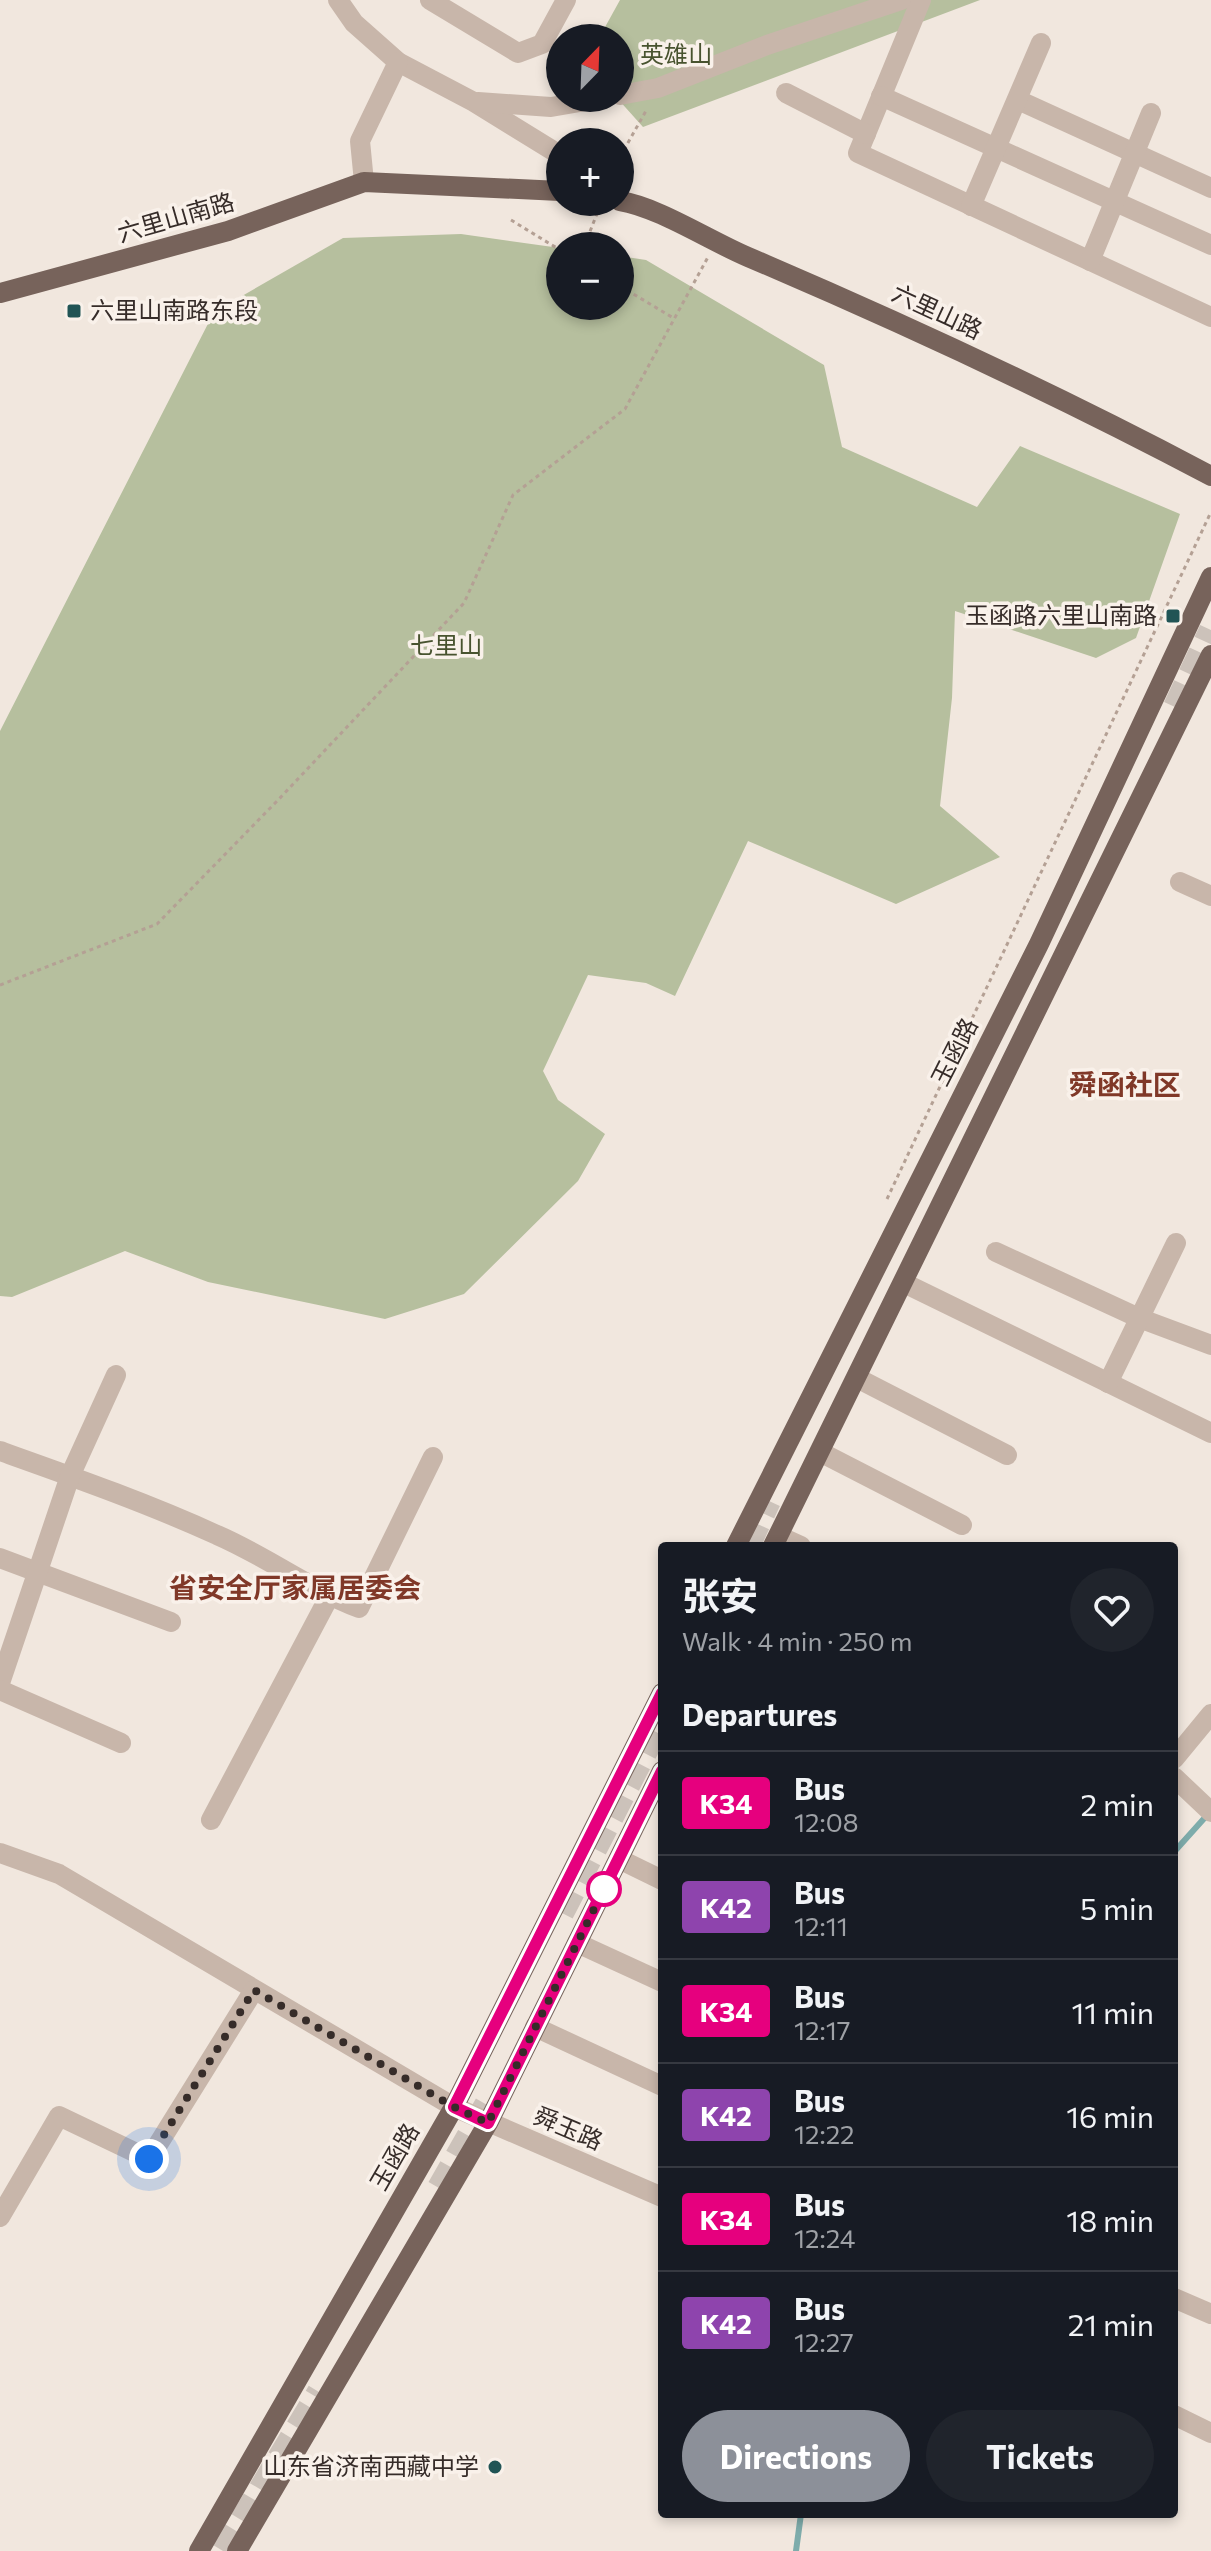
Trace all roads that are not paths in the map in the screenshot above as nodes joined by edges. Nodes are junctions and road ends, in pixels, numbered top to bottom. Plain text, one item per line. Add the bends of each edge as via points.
1 (338, 0) edge
2 (430, 0) edge
3 (566, 0) edge
4 (901, 0) edge
5 (921, 0) edge
6 (1041, 43) dead end
7 (398, 62) junction
8 (634, 92) edge
9 (786, 93) dead end
10 (881, 96) junction
11 (1018, 100) junction
12 (474, 102) junction
13 (546, 107) edge
14 (1151, 113) dead end
15 (866, 134) junction
16 (546, 146) edge
17 (995, 149) junction
18 (1134, 153) junction
19 (364, 182) junction
20 (1211, 188) edge
21 (546, 190) edge
22 (634, 203) edge
23 (1114, 203) junction
24 (971, 206) junction
25 (1211, 245) edge
26 (1090, 261) junction
27 (0, 293) edge
28 (1211, 317) edge
29 (1211, 476) edge
30 (1211, 577) edge
31 (1211, 655) edge
32 (1180, 882) dead end
33 (1211, 896) edge
34 (1176, 1243) dead end
35 (996, 1252) dead end
36 (904, 1283) junction
37 (1139, 1318) junction
38 (1211, 1345) edge
39 (116, 1375) dead end
40 (857, 1378) junction
41 (1108, 1383) junction
42 (1211, 1433) edge
43 (0, 1451) edge
44 (820, 1452) junction
45 (1007, 1455) dead end
46 (433, 1457) dead end
47 (70, 1476) junction
48 (962, 1525) dead end
49 (776, 1541) edge
50 (738, 1542) edge
51 (0, 1558) edge
52 (38, 1571) junction
53 (329, 1597) junction
54 (171, 1622) dead end
55 (0, 1683) edge
56 (0, 1690) edge
57 (658, 1701) edge
58 (1211, 1714) edge
59 (121, 1743) dead end
60 (1178, 1754) edge
61 (658, 1780) edge
62 (1178, 1781) edge
63 (1211, 1812) edge
64 (211, 1820) dead end
65 (0, 1853) edge
66 (619, 1859) junction
67 (658, 1878) edge
68 (577, 1943) junction
69 (658, 1980) edge
70 (254, 1990) junction
71 (535, 2027) junction
72 (658, 2084) edge
73 (454, 2107) junction
74 (488, 2123) junction
75 (658, 2195) edge
76 (0, 2217) edge
77 (1178, 2300) edge
78 (1211, 2314) edge
79 (1178, 2417) edge
80 (1211, 2433) edge
81 (199, 2551) edge
82 (237, 2551) edge

1 - 7 street via 354,23
2 - 3 street via 518,53 542,44
4 - 8 street
5 - 10 street
6 - 11 street
7 - 12 street
7 - 19 street via 360,141
9 - 15 street
10 - 15 street
10 - 17 street
11 - 17 street
11 - 18 street
12 - 13 street
12 - 16 street
14 - 18 street
15 - 24 street via 858,153
17 - 23 street
17 - 24 street
18 - 20 street
18 - 23 street
19 - 21 main road
19 - 27 main road, 六里山南路 via 228,231
22 - 29 main road, 六里山路 via 869,309
23 - 25 street
23 - 26 street
24 - 26 street
26 - 28 street
30 - 50 main road, 玉函路 via 1039,944
31 - 36 main road
32 - 33 street
34 - 37 street
35 - 37 street
36 - 40 main road
36 - 41 street
37 - 38 street
37 - 41 street
39 - 47 street
40 - 44 main road
40 - 45 street
41 - 42 street
43 - 47 street
44 - 48 street
44 - 49 main road
46 - 53 street via 359,1608
47 - 52 street
47 - 53 street via 220,1536
51 - 52 street
52 - 54 street
52 - 55 street
53 - 64 street
56 - 59 street
57 - 73 main road, 玉函路
58 - 60 street
61 - 66 main road
62 - 63 street
65 - 70 street, 舜玉路 via 59,1874
66 - 67 street
66 - 68 main road
68 - 69 street
68 - 71 main road
70 - 73 street, 舜玉路
70 - 76 street via 149,2159 59,2116
71 - 72 street
71 - 74 main road
73 - 74 street, 舜玉路
73 - 81 main road, 玉函路
74 - 75 street, 舜玉路
74 - 82 main road
77 - 78 street
79 - 80 street

